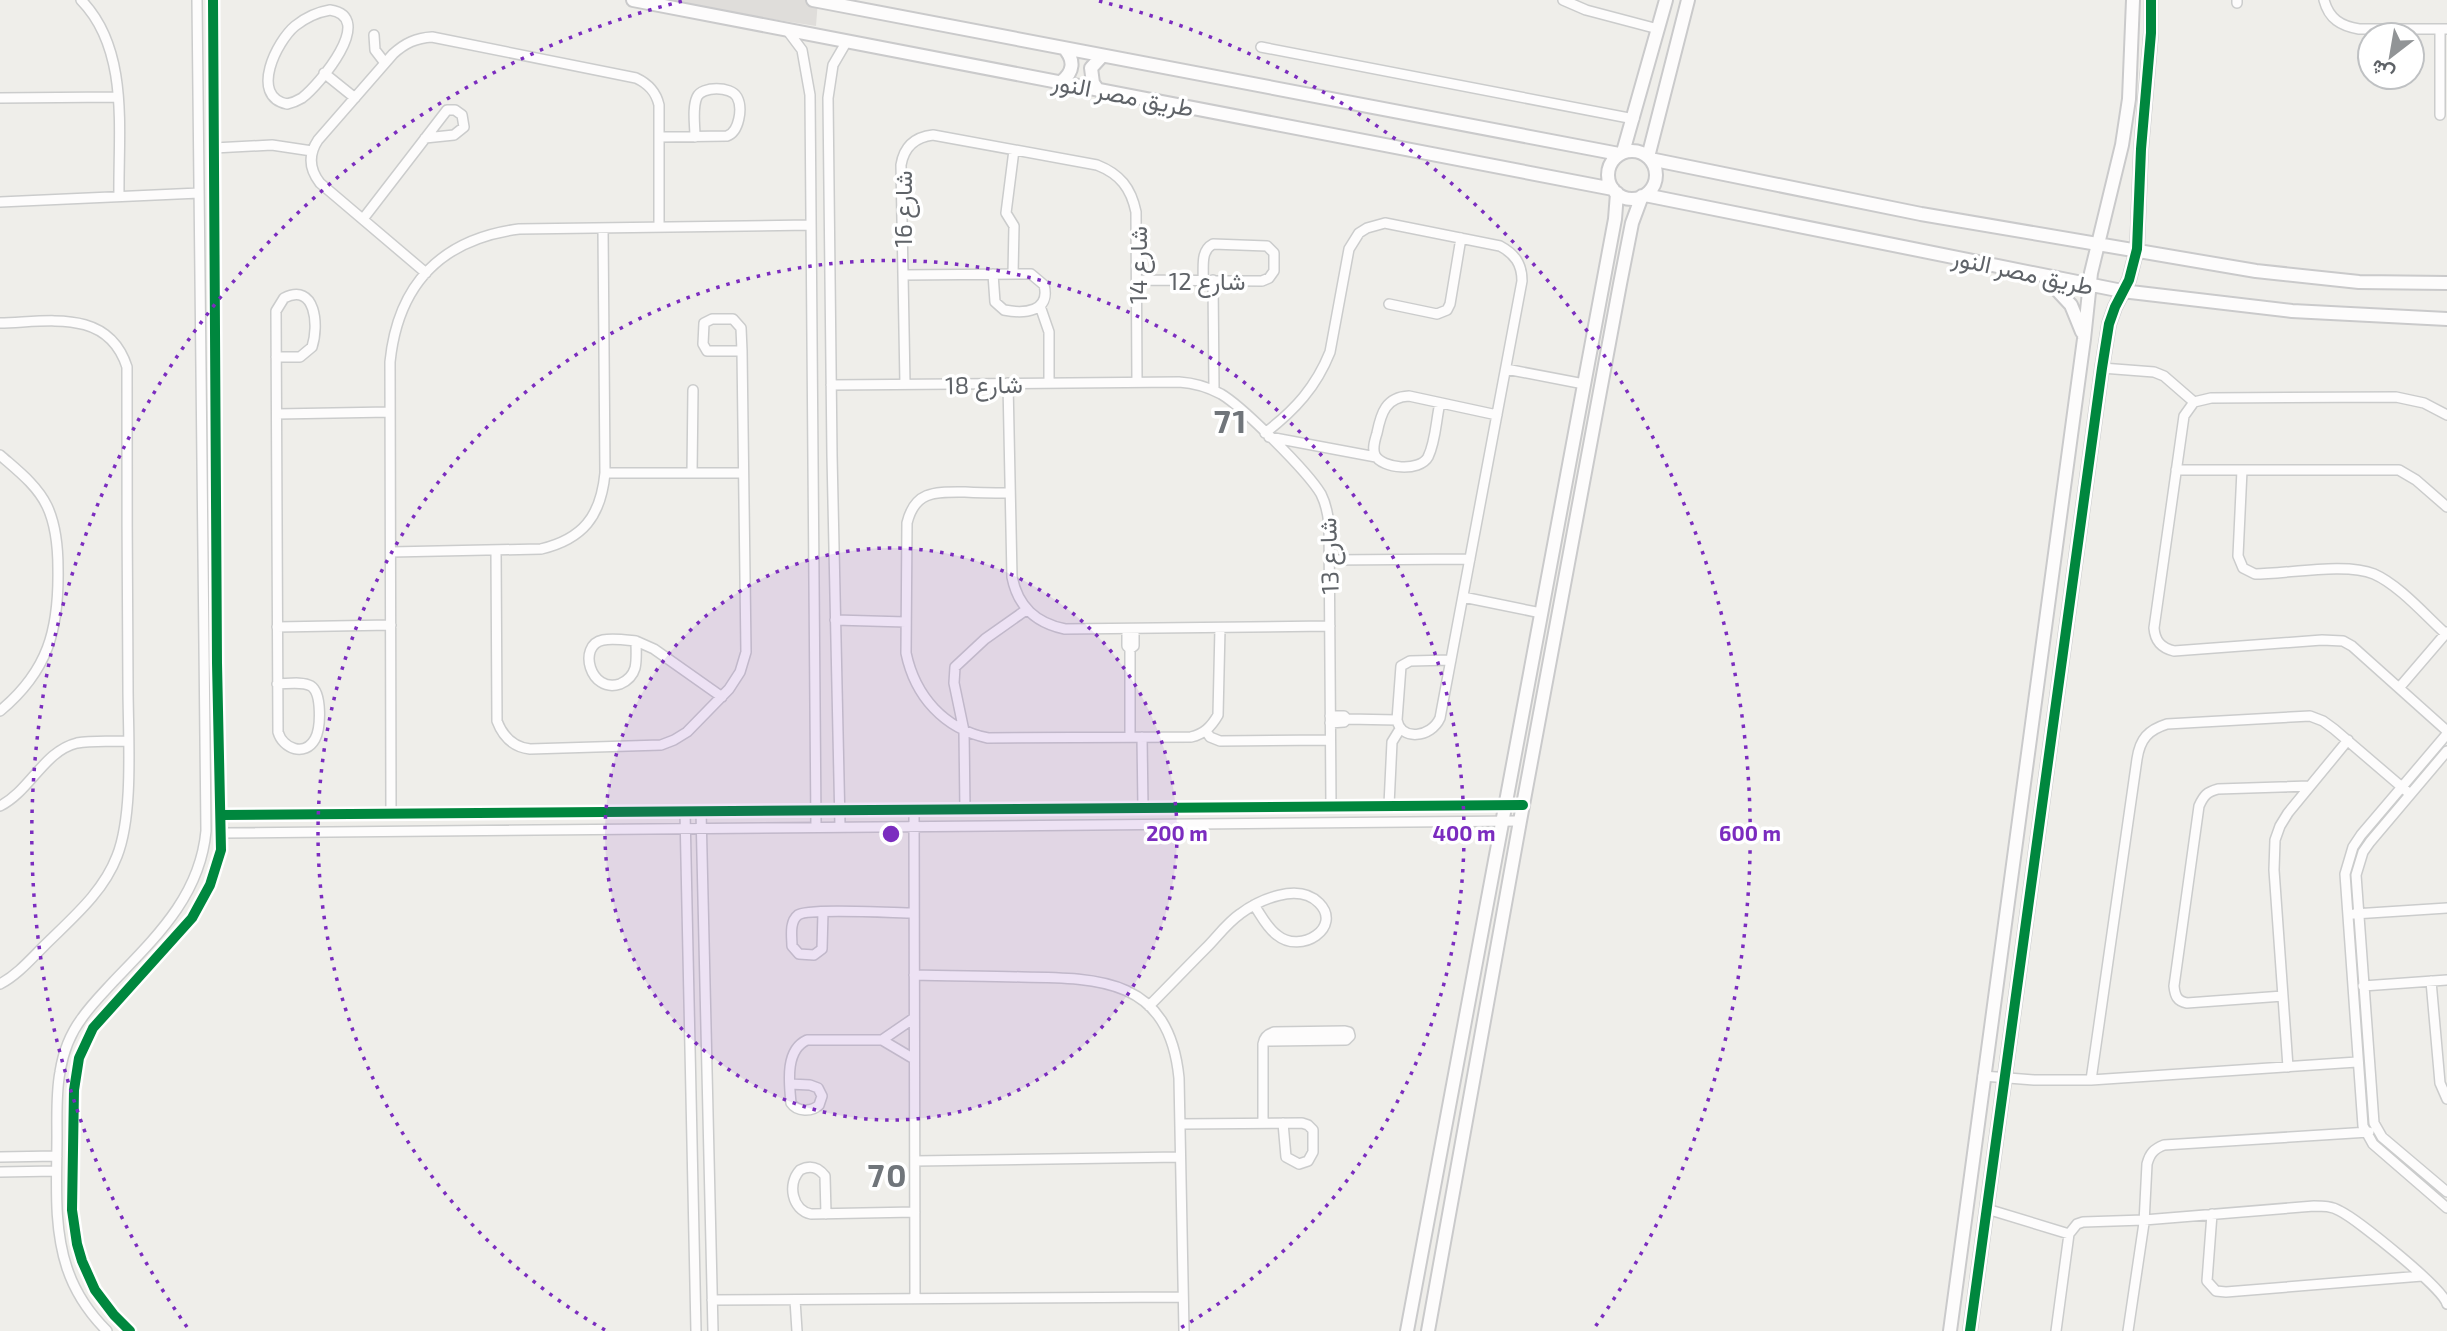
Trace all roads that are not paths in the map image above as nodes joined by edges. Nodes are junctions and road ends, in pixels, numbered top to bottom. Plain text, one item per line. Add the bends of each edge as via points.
1 (81, 0) edge
2 (197, 0) edge
3 (214, 0) edge
4 (633, 0) edge
5 (813, 0) edge
6 (1563, 0) edge
7 (1666, 0) edge
8 (1688, 0) edge
9 (2133, 0) edge
10 (2151, 0) edge
11 (2324, 0) edge
12 (838, 2) edge
13 (197, 18) junction
14 (214, 18) junction
15 (785, 29) junction
16 (1658, 29) junction
17 (2444, 29) edge
18 (374, 35) dead end
19 (848, 41) junction
20 (1261, 47) dead end
21 (1064, 48) junction
22 (1102, 56) junction
23 (385, 63) junction
24 (324, 73) junction
25 (1062, 82) junction
26 (1098, 90) junction
27 (117, 97) junction
28 (0, 98) edge
29 (355, 98) junction
30 (2440, 116) dead end
31 (1632, 125) junction
32 (1653, 136) junction
33 (659, 137) junction
34 (695, 137) junction
35 (425, 138) dead end
36 (214, 148) junction
37 (1014, 150) junction
38 (312, 151) junction
39 (1621, 153) junction
40 (1649, 158) junction
41 (1097, 165) joint
42 (1615, 191) junction
43 (199, 193) junction
44 (118, 196) junction
45 (1643, 196) junction
46 (0, 202) edge
47 (363, 219) junction
48 (1615, 219) junction
49 (1632, 223) junction
50 (811, 225) junction
51 (659, 227) junction
52 (603, 228) junction
53 (1461, 238) junction
54 (2098, 244) junction
55 (2137, 250) junction
56 (426, 273) junction
57 (993, 274) junction
58 (1013, 274) junction
59 (903, 275) junction
60 (2044, 275) junction
61 (1137, 280) junction
62 (1208, 280) junction
63 (2447, 283) edge
64 (2090, 285) junction
65 (2122, 291) junction
66 (1389, 304) dead end
67 (1041, 306) junction
68 (811, 311) junction
69 (830, 311) junction
70 (2447, 319) edge
71 (0, 323) edge
72 (200, 335) junction
73 (215, 336) junction
74 (2084, 339) junction
75 (741, 351) junction
76 (276, 357) junction
77 (2102, 368) junction
78 (1506, 369) junction
79 (1137, 382) junction
80 (1008, 383) junction
81 (1049, 383) junction
82 (905, 384) junction
83 (1584, 384) junction
84 (831, 385) junction
85 (693, 390) dead end
86 (1213, 390) junction
87 (1440, 402) junction
88 (2194, 402) junction
89 (390, 412) junction
90 (277, 414) junction
91 (1497, 415) junction
92 (2447, 415) edge
93 (1267, 435) junction
94 (0, 455) edge
95 (813, 455) junction
96 (832, 455) junction
97 (1376, 457) junction
98 (2176, 470) junction
99 (2242, 470) junction
100 (605, 473) junction
101 (692, 473) junction
102 (743, 473) junction
103 (1010, 493) junction
104 (2447, 507) edge
105 (496, 551) junction
106 (391, 552) junction
107 (1470, 559) junction
108 (1329, 560) junction
109 (1463, 597) junction
110 (1027, 610) junction
111 (1541, 613) junction
112 (835, 620) junction
113 (906, 622) junction
114 (391, 625) junction
115 (1330, 626) junction
116 (277, 627) junction
117 (1220, 628) junction
118 (1130, 629) junction
119 (2446, 633) edge
120 (636, 640) junction
121 (1451, 660) junction
122 (278, 684) junction
123 (2399, 688) junction
124 (722, 697) junction
125 (0, 711) edge
126 (204, 714) junction
127 (218, 714) junction
128 (1330, 719) junction
129 (1398, 725) junction
130 (964, 731) junction
131 (1206, 731) junction
132 (2447, 732) edge
133 (1130, 737) junction
134 (1143, 737) junction
135 (1330, 740) junction
136 (2347, 740) junction
137 (128, 741) junction
138 (2447, 751) edge
139 (2310, 786) junction
140 (2402, 787) junction
141 (2410, 794) junction
142 (1389, 805) junction
143 (1505, 805) junction
144 (1522, 805) junction
145 (0, 806) edge
146 (1331, 806) junction
147 (1143, 807) junction
148 (914, 809) junction
149 (816, 810) junction
150 (840, 810) junction
151 (965, 810) junction
152 (701, 811) junction
153 (685, 812) junction
154 (221, 815) junction
155 (391, 815) junction
156 (1503, 821) junction
157 (1520, 821) junction
158 (816, 826) junction
159 (840, 826) junction
160 (914, 826) junction
161 (685, 827) junction
162 (701, 827) junction
163 (221, 833) junction
164 (1254, 905) junction
165 (2447, 908) edge
166 (823, 912) junction
167 (914, 913) junction
168 (2346, 914) junction
169 (2358, 914) junction
170 (914, 975) junction
171 (2447, 980) edge
172 (2431, 981) junction
173 (0, 985) edge
174 (2363, 986) junction
175 (2283, 996) junction
176 (1149, 1006) junction
177 (914, 1018) junction
178 (882, 1040) junction
179 (1264, 1041) junction
180 (1989, 1043) junction
181 (2009, 1045) junction
182 (2442, 1050) edge
183 (914, 1059) junction
184 (2357, 1062) junction
185 (2288, 1067) junction
186 (1983, 1076) junction
187 (2004, 1077) junction
188 (2091, 1080) junction
189 (790, 1084) dead end
190 (2447, 1100) edge
191 (57, 1101) junction
192 (74, 1101) junction
193 (1263, 1123) junction
194 (1283, 1123) junction
195 (1181, 1124) junction
196 (2378, 1131) junction
197 (2365, 1132) junction
198 (57, 1156) junction
199 (0, 1157) edge
200 (1180, 1157) junction
201 (915, 1161) junction
202 (0, 1171) edge
203 (56, 1171) junction
204 (2447, 1192) edge
205 (2447, 1208) edge
206 (1987, 1209) junction
207 (915, 1212) junction
208 (827, 1214) junction
209 (2212, 1214) junction
210 (2144, 1220) junction
211 (694, 1230) junction
212 (711, 1230) junction
213 (2069, 1234) junction
214 (2422, 1276) junction
215 (1183, 1297) junction
216 (915, 1298) junction
217 (712, 1300) junction
218 (795, 1300) junction
219 (2447, 1304) edge
220 (107, 1331) edge
221 (130, 1331) edge
222 (696, 1331) edge
223 (713, 1331) edge
224 (797, 1331) edge
225 (1184, 1331) edge
226 (1407, 1331) edge
227 (1428, 1331) edge
228 (1950, 1331) edge
229 (1970, 1331) edge
230 (2056, 1331) edge
231 (2128, 1331) edge

1 - 27 street via 96,18 112,52
2 - 13 street
3 - 14 street
4 - 15 street, طريق مصر النور
5 - 12 street, طريق مصر النور
6 - 16 street
7 - 16 street
8 - 32 street
9 - 54 street via 2129,99
10 - 55 street
11 - 17 street via 2334,20 2346,27
12 - 21 street, طريق مصر النور
13 - 14 street
13 - 43 street
14 - 36 street
15 - 19 street, طريق مصر النور
15 - 50 street via 802,50 810,86
16 - 31 street
17 - 30 street
18 - 23 street via 375,50
19 - 25 street, طريق مصر النور
19 - 69 street via 833,65 828,86
20 - 31 street
21 - 22 street, طريق مصر النور
21 - 25 street via 1070,54 1072,70
22 - 26 street via 1090,76
22 - 39 street, طريق مصر النور
23 - 29 street
23 - 33 street via 407,43 432,37 636,78 652,88 658,99
24 - 24 street via 341,52 348,32 347,20 335,11 315,14 287,33 271,63 272,96 281,103 293,102
24 - 29 street
25 - 26 street, طريق مصر النور
26 - 42 street, طريق مصر النور
27 - 28 street
27 - 44 street
29 - 38 street
31 - 32 street
31 - 39 street
32 - 40 street
33 - 34 street
33 - 51 street
34 - 34 street via 734,133 738,124 735,94 727,90 701,92 696,100
35 - 47 street
36 - 38 street via 272,145
36 - 73 street
37 - 41 street, شارع 16
37 - 58 street via 1006,213 1014,226
37 - 59 street, شارع 16 via 933,135 911,144 901,165
38 - 47 street via 316,177
39 - 40 street via 1636,151
39 - 42 street via 1608,170
40 - 45 street via 1656,175 1653,187
40 - 54 street, طريق مصر النور via 1921,214
41 - 61 street, شارع 14 via 1120,178 1134,200
42 - 45 street via 1630,199
42 - 48 street
43 - 44 street
43 - 72 street
44 - 46 street
45 - 49 street
45 - 60 street, طريق مصر النور
47 - 56 street
48 - 49 street
48 - 83 street
49 - 144 street
50 - 51 street
50 - 68 street
51 - 52 street
52 - 56 street via 497,232 458,247
52 - 100 street
53 - 66 street via 1447,310 1437,314
53 - 78 street via 1500,246 1519,264 1522,281
53 - 93 street via 1385,223 1359,233 1349,249 1324,367 1303,400
54 - 55 street, طريق مصر النور
54 - 64 street
55 - 63 street, طريق مصر النور via 2306,277
55 - 65 street
56 - 89 street via 399,314 392,338
57 - 58 street
57 - 59 street
57 - 67 street via 994,298 1001,309 1030,311
58 - 67 street via 1031,274 1041,280 1045,296
59 - 82 street, شارع 16
60 - 64 street, طريق مصر النور
60 - 74 street via 2071,305
61 - 62 street, شارع 12
61 - 79 street, شارع 14
62 - 62 street, شارع 12 via 1204,254 1213,244 1270,248 1275,256 1274,271 1262,281
62 - 86 street
64 - 65 street, طريق مصر النور
64 - 74 street
65 - 70 street, طريق مصر النور via 2292,311
65 - 77 street via 2109,324
67 - 81 street via 1049,332
68 - 69 street
68 - 95 street
69 - 84 street
71 - 137 street via 90,325 114,342 127,368
72 - 73 street
72 - 126 street
73 - 127 street
74 - 180 street
75 - 75 street via 741,328 736,320 712,318 705,323 707,351
75 - 102 street
76 - 76 street via 279,304 291,294 305,296 314,308 313,347 300,357
76 - 90 street
77 - 88 street via 2154,372
77 - 181 street
78 - 83 street
78 - 91 street
79 - 81 street, شارع 18
79 - 86 street, شارع 13 via 1179,382
80 - 81 street, شارع 18
80 - 82 street, شارع 18
80 - 103 street
82 - 84 street, شارع 18
83 - 111 street
84 - 96 street
85 - 101 street
86 - 93 street, شارع 13
87 - 91 street
87 - 97 street via 1402,396 1388,403 1381,415
87 - 97 street via 1430,453 1423,463 1411,467 1384,463
88 - 92 street via 2211,398 2396,397
88 - 98 street via 2183,416
89 - 90 street
89 - 106 street
90 - 116 street
91 - 107 street
93 - 97 street
93 - 108 street, شارع 13 via 1323,498
94 - 125 street via 46,505 56,542 58,586 55,629 48,650 26,686
95 - 96 street
95 - 149 street
96 - 112 street
98 - 99 street
98 - 123 street via 2154,628 2159,644 2174,651 2343,641
99 - 104 street via 2399,470
99 - 119 street via 2238,556 2243,568 2255,574 2353,569 2374,574
100 - 101 street
100 - 105 street via 597,509 574,537 541,549
101 - 102 street
102 - 124 street via 746,652 735,681
103 - 110 street via 1012,577
103 - 113 street via 935,492 913,507 907,523
105 - 106 street
105 - 124 street via 497,720 517,746 661,745 687,732
106 - 114 street
107 - 108 street
107 - 109 street
108 - 115 street, شارع 13
109 - 111 street
109 - 121 street
110 - 118 street via 1038,620 1065,629
110 - 130 street via 955,667
111 - 143 street
112 - 113 street
112 - 150 street
113 - 130 street via 905,653 914,682 932,708
114 - 116 street
114 - 155 street
115 - 117 street
115 - 128 street, شارع 13
116 - 122 street
117 - 118 street
117 - 131 street via 1220,706
118 - 133 street
119 - 123 street
120 - 120 street via 635,670 626,680 614,685 595,677 589,665 595,644
120 - 124 street
121 - 129 street via 1403,663
121 - 129 street via 1434,729 1425,734 1407,733
122 - 122 street via 279,738 288,747 306,748 318,734 318,695 305,684
123 - 132 street
126 - 127 street
126 - 191 street via 206,831 199,869 172,919 78,1024 62,1059
127 - 154 street
128 - 129 street
128 - 135 street, شارع 13
129 - 142 street via 1392,742
130 - 133 street via 988,738
130 - 151 street
131 - 134 street via 1191,737
131 - 135 street via 1220,741
132 - 140 street
133 - 134 street
134 - 147 street
135 - 146 street, شارع 13
136 - 139 street
136 - 140 street
136 - 188 street via 2310,716 2167,724 2145,736 2139,746
137 - 145 street via 67,747
137 - 173 street via 126,824 111,870 83,906
138 - 141 street
139 - 175 street via 2280,826 2273,855
139 - 175 street via 2218,789 2203,797 2174,986 2174,995 2187,1003
140 - 141 street
140 - 168 street via 2353,847 2345,874
141 - 169 street via 2363,852 2356,875
142 - 143 street
142 - 146 street
143 - 144 street
143 - 156 street
144 - 157 street
146 - 147 street
147 - 151 street
148 - 150 street
148 - 151 street
148 - 160 street
149 - 150 street
149 - 152 street
149 - 158 street
150 - 159 street
152 - 153 street
152 - 162 street
153 - 155 street
153 - 161 street
154 - 155 street
154 - 163 street
156 - 157 street
156 - 160 street
156 - 226 street
157 - 227 street
158 - 159 street
158 - 162 street
159 - 160 street
160 - 167 street
161 - 162 street
161 - 163 street
161 - 211 street
162 - 212 street
163 - 192 street via 216,868 192,918 89,1035 77,1066
164 - 164 street via 1281,895 1307,896 1325,912 1324,927 1305,941 1283,939
164 - 176 street via 1234,919
165 - 169 street
166 - 166 street via 805,912 795,918 792,946 799,954 817,954 822,949
166 - 167 street
167 - 170 street
168 - 169 street
168 - 184 street
169 - 174 street
170 - 176 street via 1094,979 1124,989
170 - 177 street
171 - 172 street
172 - 174 street
172 - 182 street
174 - 196 street via 2372,1115
175 - 185 street
176 - 195 street via 1174,1047
177 - 178 street
177 - 183 street
178 - 183 street
178 - 189 street via 802,1042 792,1055
179 - 179 street via 1346,1040 1350,1036 1345,1031 1274,1032
179 - 193 street
180 - 181 street
180 - 186 street
181 - 187 street
182 - 190 street via 2440,1083
183 - 201 street
184 - 185 street
184 - 197 street
185 - 188 street
186 - 187 street
186 - 228 street
187 - 188 street
187 - 206 street
191 - 192 street
191 - 198 street
192 - 221 street via 72,1210 77,1244 95,1290
193 - 194 street
193 - 195 street
194 - 194 street via 1305,1123 1312,1130 1313,1152 1304,1163 1286,1157
195 - 200 street
196 - 197 street
196 - 204 street
197 - 205 street
197 - 210 street via 2164,1145 2149,1156
198 - 199 street
198 - 203 street
200 - 201 street
200 - 215 street
201 - 207 street
202 - 203 street
203 - 220 street via 59,1234 67,1269 83,1301
206 - 213 street
206 - 229 street
207 - 208 street
207 - 216 street
208 - 208 street via 807,1214 796,1206 794,1180 800,1170 822,1171
209 - 210 street
209 - 214 street via 2333,1207
209 - 214 street via 2207,1281 2216,1291
210 - 213 street via 2083,1222
210 - 231 street
211 - 212 street
211 - 222 street
212 - 217 street
213 - 230 street
214 - 219 street
215 - 216 street
215 - 225 street
216 - 218 street
217 - 218 street
217 - 223 street
218 - 224 street

